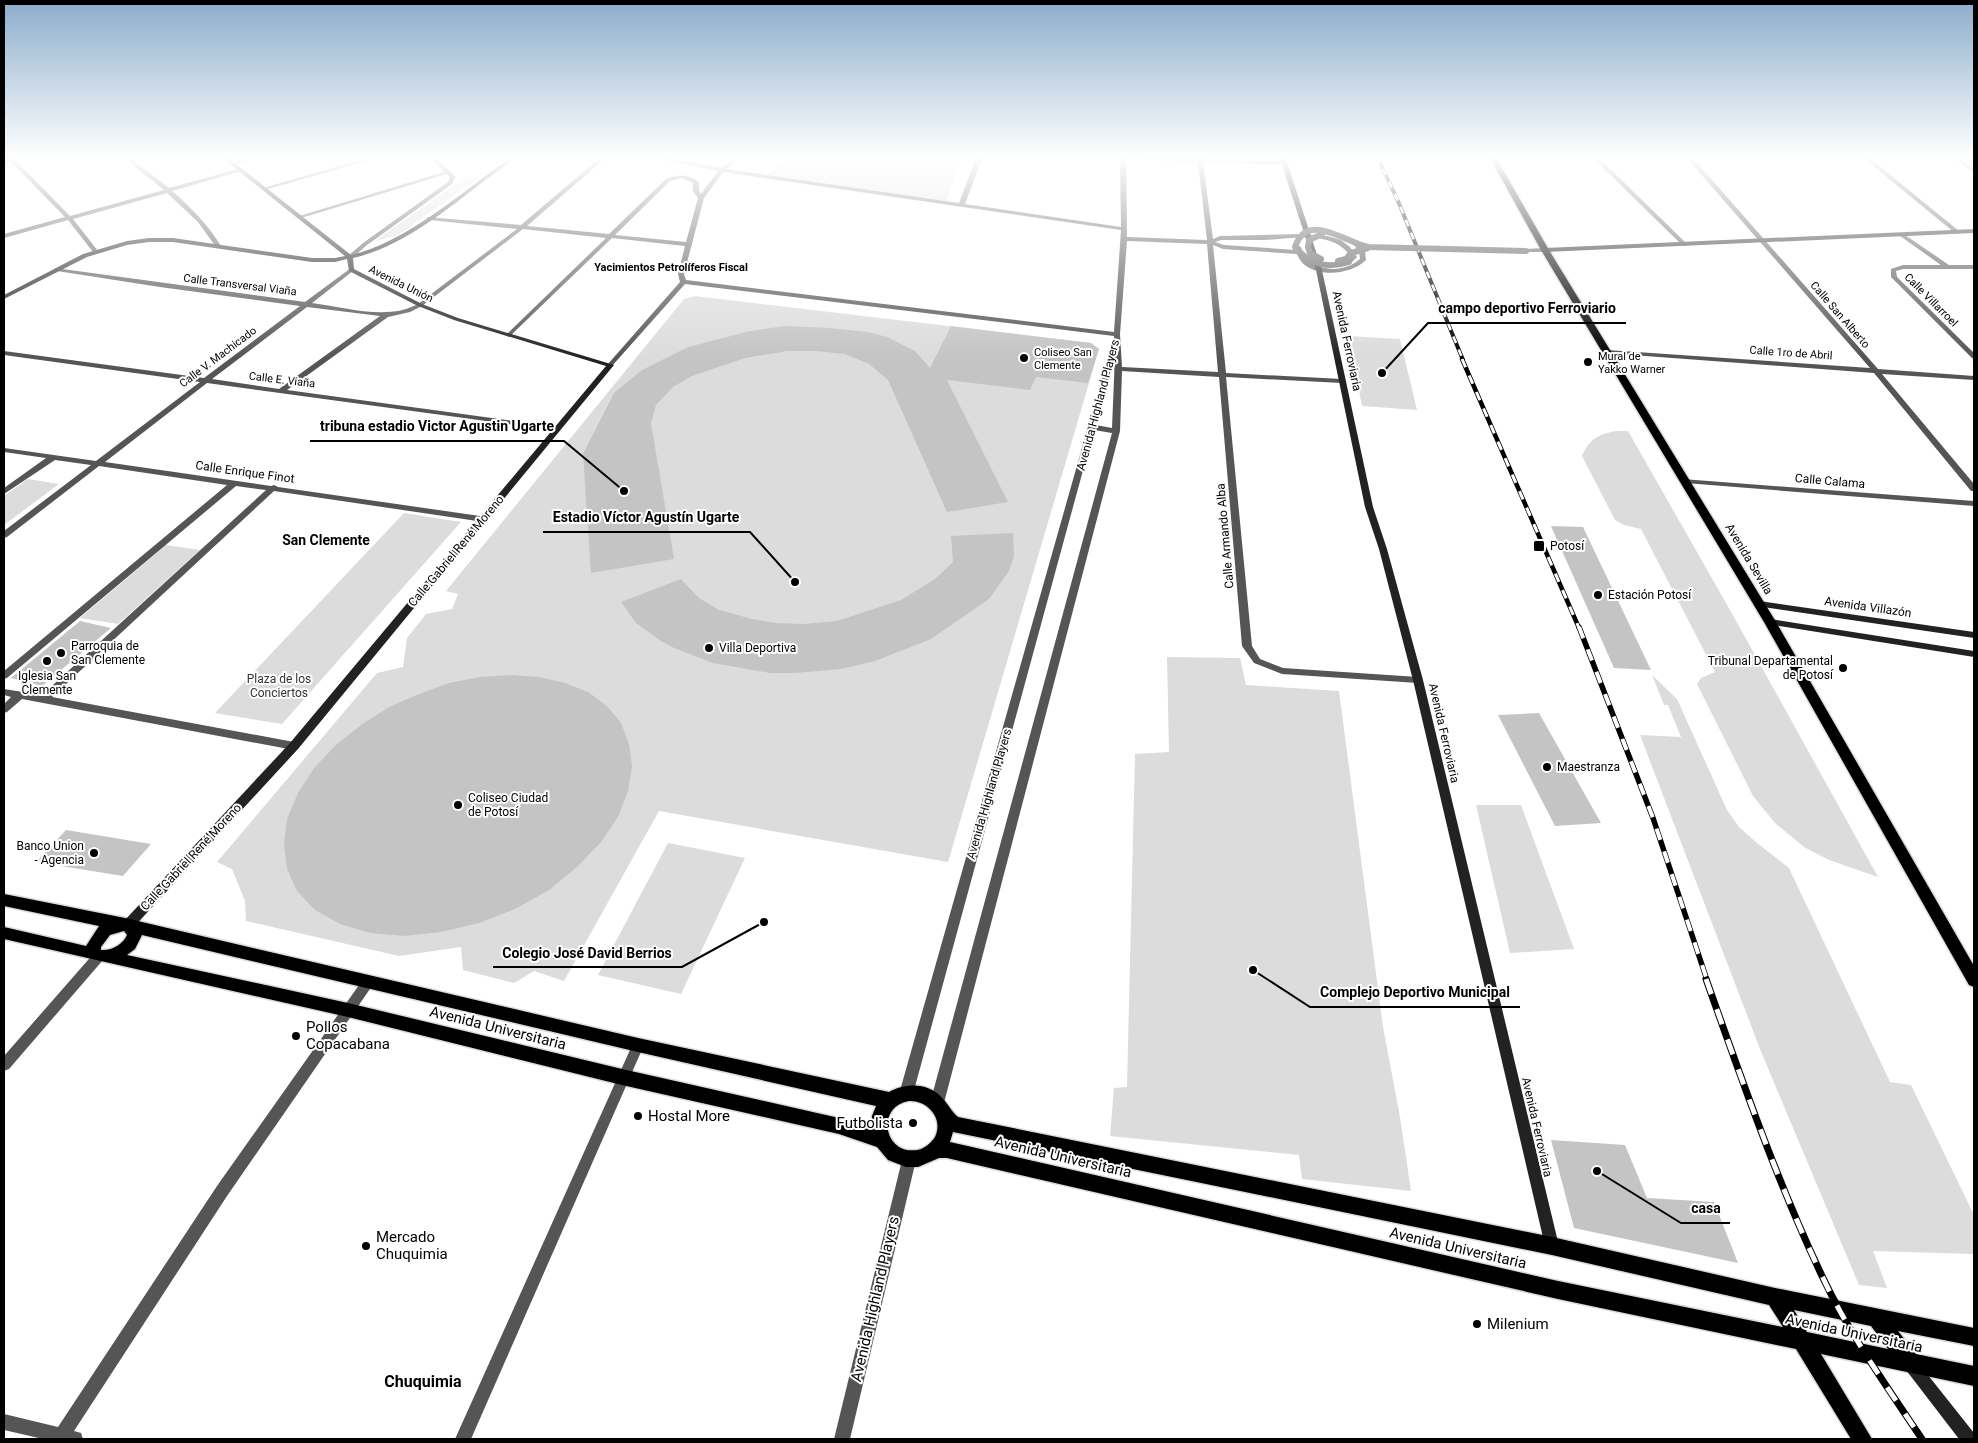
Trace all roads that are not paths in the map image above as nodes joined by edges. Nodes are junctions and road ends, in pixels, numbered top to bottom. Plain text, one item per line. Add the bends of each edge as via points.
1 (50, 223) edge
2 (73, 223) edge
3 (201, 223) edge
4 (307, 223) edge
5 (393, 223) edge
6 (421, 223) edge
7 (492, 223) edge
8 (527, 223) edge
9 (625, 223) edge
10 (694, 223) edge
11 (1083, 223) edge
12 (1123, 223) edge
13 (1208, 223) edge
14 (1304, 223) edge
15 (1530, 223) edge
16 (1663, 223) edge
17 (1747, 223) edge
18 (1946, 223) edge
19 (524, 226) junction
20 (1123, 229) junction
21 (1974, 231) edge
22 (1307, 232) junction
23 (1957, 232) junction
24 (613, 235) junction
25 (1902, 235) junction
26 (4, 236) edge
27 (1295, 237) junction
28 (1124, 239) junction
29 (1210, 242) junction
30 (1763, 242) junction
31 (688, 244) junction
32 (1685, 245) junction
33 (218, 246) junction
34 (1369, 248) junction
35 (1545, 250) junction
36 (95, 251) junction
37 (1299, 252) junction
38 (350, 257) junction
39 (1948, 267) junction
40 (1974, 267) edge
41 (57, 269) junction
42 (351, 270) junction
43 (1319, 270) junction
44 (683, 282) junction
45 (4, 297) edge
46 (308, 304) junction
47 (420, 305) junction
48 (386, 314) junction
49 (1117, 334) junction
50 (509, 335) junction
51 (1607, 352) junction
52 (4, 353) edge
53 (1974, 358) edge
54 (610, 365) junction
55 (1119, 369) junction
56 (1875, 370) junction
57 (1222, 375) junction
58 (1974, 378) edge
59 (204, 381) junction
60 (1342, 381) junction
61 (280, 391) junction
62 (1092, 427) junction
63 (557, 429) junction
64 (1116, 431) junction
65 (4, 450) edge
66 (52, 458) junction
67 (100, 463) junction
68 (1685, 481) junction
69 (234, 483) junction
70 (274, 487) junction
71 (1974, 489) edge
72 (4, 492) edge
73 (1974, 504) edge
74 (484, 519) junction
75 (4, 535) edge
76 (1759, 604) junction
77 (1770, 622) junction
78 (1974, 635) edge
79 (1974, 654) edge
80 (4, 676) edge
81 (1418, 680) junction
82 (4, 692) edge
83 (20, 695) junction
84 (44, 699) junction
85 (4, 709) edge
86 (294, 746) junction
87 (4, 900) edge
88 (128, 925) junction
89 (4, 933) edge
90 (100, 956) junction
91 (1974, 980) edge
92 (368, 982) junction
93 (348, 1010) junction
94 (638, 1045) junction
95 (4, 1065) edge
96 (622, 1077) junction
97 (899, 1097) junction
98 (941, 1110) junction
99 (880, 1140) junction
100 (935, 1149) junction
101 (909, 1160) junction
102 (1552, 1246) junction
103 (1775, 1297) junction
104 (1878, 1318) junction
105 (1974, 1337) edge
106 (1801, 1340) junction
107 (1911, 1364) junction
108 (1974, 1376) edge
109 (4, 1422) edge
110 (68, 1438) edge
111 (463, 1439) edge
112 (842, 1439) edge
113 (1862, 1439) edge
114 (1969, 1439) edge

1 - 26 street
2 - 36 street
3 - 33 street
4 - 38 street
5 - 38 street
6 - 38 street via 391,242
7 - 19 street
8 - 19 street, Calle Transversal Viaña
9 - 24 street
10 - 31 street
11 - 20 street
12 - 20 street
13 - 29 street, Calle Armando Alba
14 - 22 street, Avenida Ferroviaria
15 - 35 main road, Avenida Sevilla
16 - 32 street
17 - 30 street, Calle San Alberto
18 - 23 street
19 - 24 street
19 - 47 street, Calle Transversal Viaña
20 - 28 street
21 - 23 street
22 - 27 street
22 - 34 street, bridge via 1328,238 1343,244 1351,249 1354,257 1342,265 1309,261 1295,247 1304,233 1321,230
22 - 43 street, Avenida Ferroviaria
23 - 25 street
24 - 31 street
24 - 50 street
25 - 30 street
25 - 39 street
27 - 29 street via 1220,238
27 - 37 street
28 - 29 street
28 - 49 street
29 - 37 street via 1223,248
29 - 57 street, Calle Armando Alba
30 - 32 street
30 - 56 street, Calle San Alberto
31 - 44 street via 681,274
32 - 35 street
33 - 36 street via 154,238 133,240
33 - 38 street via 315,260
34 - 35 street, bridge
34 - 43 street, bridge via 1351,253 1342,260 1322,260 1314,257 1307,245 1309,240 1322,234 1343,236 1360,246 1363,252 1363,260 1348,268
35 - 51 main road, Avenida Sevilla
36 - 41 street
37 - 43 street via 1303,261
38 - 42 street, Avenida Unión
39 - 40 street, Calle Villarroel
39 - 53 street, Calle Villarroel via 1893,270 1894,277
41 - 45 street
41 - 46 street, Calle Transversal Viaña
42 - 46 street, Calle V. Machicado
42 - 47 street, Avenida Unión
43 - 60 street, Avenida Ferroviaria
44 - 49 street
44 - 54 street, Calle Gabriel René Moreno
46 - 48 street, Calle Transversal Viaña
46 - 59 street, Calle V. Machicado
47 - 48 street, Calle Transversal Viaña via 411,310
47 - 50 street, Avenida Unión via 456,320
48 - 61 street
49 - 55 street, Avenida Highland Players
49 - 62 street, Avenida Highland Players
50 - 54 street, Avenida Unión
51 - 56 street, Calle 1ro de Abril
51 - 68 main road, Avenida Sevilla
52 - 59 street, Calle E. Viaña
54 - 63 street, Calle Gabriel René Moreno
55 - 57 street
55 - 64 street, Avenida Highland Players
56 - 58 street, Calle 1ro de Abril
56 - 71 street, Calle San Alberto
57 - 60 street
57 - 81 street, Calle Armando Alba via 1248,646 1257,662 1282,671
59 - 61 street, Calle E. Viaña
59 - 67 street, Calle V. Machicado
60 - 81 street, Avenida Ferroviaria via 1370,507
61 - 63 street, Calle E. Viaña
62 - 64 street
62 - 97 street, Avenida Highland Players
63 - 74 street, Calle Gabriel René Moreno
64 - 98 street, Avenida Highland Players
65 - 66 street, Calle Enrique Finot
66 - 67 street, Calle Enrique Finot
66 - 72 street
67 - 69 street, Calle Enrique Finot
67 - 75 street, Calle V. Machicado
68 - 73 street, Calle Calama
68 - 76 main road, Avenida Sevilla
69 - 70 street, Calle Enrique Finot
69 - 80 street
70 - 74 street, Calle Enrique Finot
70 - 84 street
74 - 86 street, Calle Gabriel René Moreno
76 - 77 main road, Avenida Sevilla
76 - 78 street, Avenida Villazón
77 - 79 street
77 - 91 main road, Avenida Sevilla
81 - 102 street, Avenida Ferroviaria
82 - 83 street
83 - 84 street
83 - 85 street
84 - 86 street
86 - 88 street, Calle Gabriel René Moreno
87 - 88 main road, Avenida Universitaria
88 - 90 main road via 112,927 100,935 93,946
88 - 90 main road via 135,933 130,944 119,953
88 - 92 main road, Avenida Universitaria
89 - 90 main road, Avenida Universitaria
90 - 93 main road, Avenida Universitaria
90 - 95 street
92 - 93 street
92 - 94 main road, Avenida Universitaria
93 - 96 main road, Avenida Universitaria
93 - 110 street via 222,1191
94 - 96 street
94 - 97 main road, Avenida Universitaria
96 - 99 main road, Avenida Universitaria via 839,1126
96 - 111 street
97 - 98 main road via 917,1093 928,1096
97 - 99 main road via 886,1107 878,1123
98 - 100 main road via 944,1134
98 - 102 main road, Avenida Universitaria via 954,1124
99 - 101 main road via 891,1154
100 - 101 main road
100 - 106 main road, Avenida Universitaria via 1558,1290
101 - 112 street, Avenida Highland Players
102 - 103 main road, Avenida Universitaria
103 - 104 main road, Avenida Universitaria
103 - 106 main road
104 - 105 main road, Avenida Universitaria
104 - 107 main road
106 - 107 main road, Avenida Universitaria
106 - 113 main road
107 - 108 main road, Avenida Universitaria
107 - 114 street
109 - 110 street

